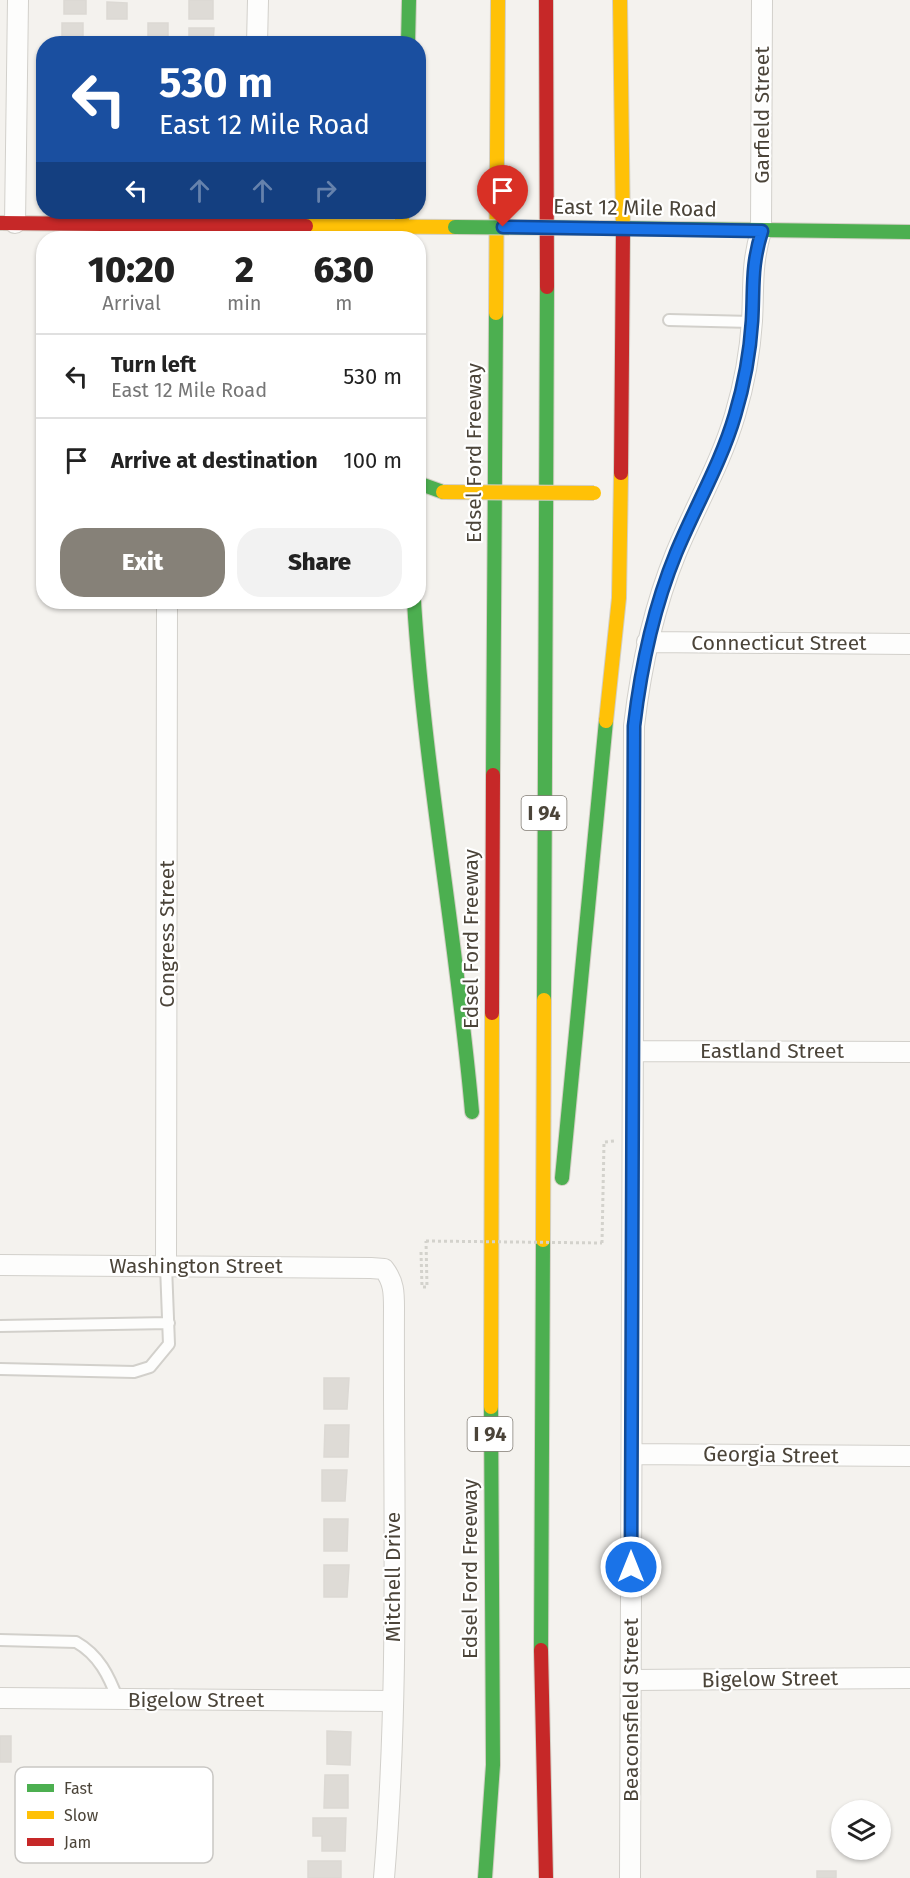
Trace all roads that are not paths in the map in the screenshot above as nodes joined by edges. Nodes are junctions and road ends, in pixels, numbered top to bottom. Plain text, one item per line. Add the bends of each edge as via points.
1 (18, 0) edge
2 (258, 0) edge
3 (409, 0) edge
4 (498, 0) edge
5 (546, 0) edge
6 (620, 0) edge
7 (762, 0) edge
8 (257, 36) edge
9 (408, 36) edge
10 (254, 219) edge
11 (7, 223) edge
12 (402, 225) edge
13 (622, 229) junction
14 (151, 231) edge
15 (232, 231) edge
16 (298, 231) edge
17 (316, 231) edge
18 (762, 231) junction
19 (910, 232) edge
20 (669, 320) dead end
21 (752, 322) junction
22 (622, 474) junction
23 (426, 486) edge
24 (167, 609) edge
25 (415, 609) edge
26 (647, 642) junction
27 (910, 644) edge
28 (634, 1051) junction
29 (910, 1052) edge
30 (473, 1131) dead end
31 (561, 1190) dead end
32 (476, 1196) dead end
33 (0, 1265) edge
34 (166, 1266) junction
35 (490, 1272) junction
36 (389, 1276) joint
37 (169, 1323) junction
38 (0, 1326) edge
39 (0, 1369) edge
40 (632, 1454) junction
41 (910, 1456) edge
42 (556, 1461) dead end
43 (540, 1626) junction
44 (0, 1640) edge
45 (910, 1678) edge
46 (631, 1680) junction
47 (0, 1698) edge
48 (118, 1700) junction
49 (392, 1701) junction
50 (384, 1878) edge
51 (485, 1878) edge
52 (546, 1878) edge
53 (630, 1878) edge

1 - 11 street
2 - 8 street
3 - 9 main road
4 - 35 main road, Edsel Ford Freeway / I 94
5 - 43 main road, I 94 via 548,457
6 - 13 main road
7 - 18 street, Garfield Street
10 - 15 main road, East 12 Mile Road
10 - 16 main road, East 12 Mile Road
11 - 14 main road, East 12 Mile Road
12 - 13 main road, East 12 Mile Road, bridge
12 - 17 main road, East 12 Mile Road
13 - 18 main road, East 12 Mile Road
13 - 22 main road
18 - 19 main road, East 12 Mile Road
18 - 21 street, Beaconsfield Street via 753,260
20 - 21 lane
21 - 26 street, Beaconsfield Street via 735,416 677,552
22 - 23 main road, bridge via 610,488 594,493 443,492
22 - 31 main road via 617,630
24 - 34 street, Congress Street
25 - 30 main road via 423,714 457,950
26 - 27 street, Connecticut Street
26 - 28 street, Beaconsfield Street via 634,726
28 - 29 street, Eastland Street
28 - 40 street, Beaconsfield Street
32 - 35 main road
33 - 34 street, Washington Street
34 - 36 street, Washington Street via 371,1268 384,1269
34 - 37 lane
35 - 51 main road, Edsel Ford Freeway / I 94 via 493,1765
36 - 49 street, Mitchell Drive via 394,1308
37 - 38 lane
37 - 39 lane via 169,1344 161,1357 150,1367 134,1372
40 - 41 street, Georgia Street
40 - 46 street, Beaconsfield Street
42 - 43 main road
43 - 52 main road, I 94
44 - 48 lane via 76,1642 86,1647 107,1671
45 - 46 street, Bigelow Street
46 - 53 street, Beaconsfield Street
47 - 48 street, Bigelow Street
48 - 49 street, Bigelow Street
49 - 50 street, Mitchell Drive

